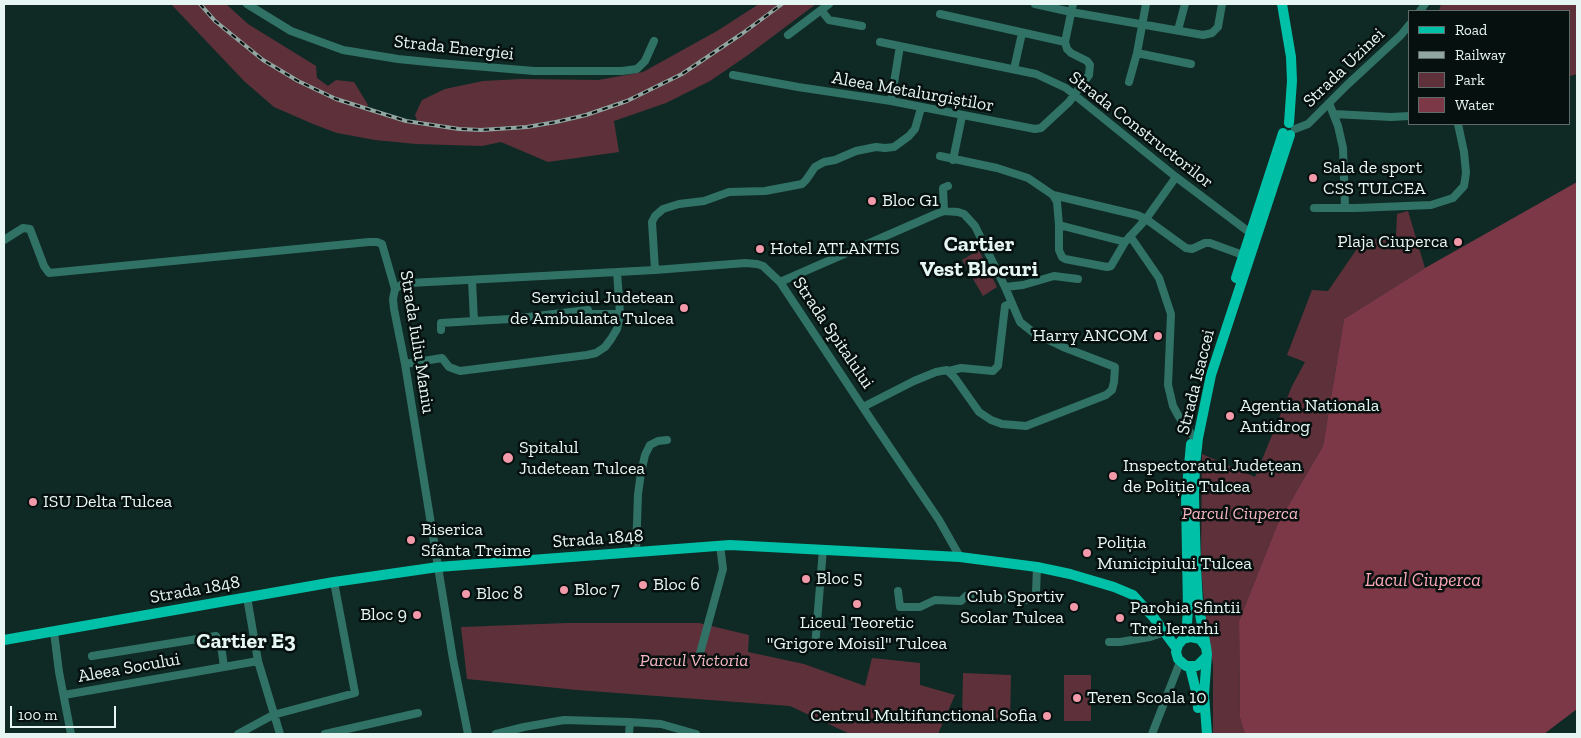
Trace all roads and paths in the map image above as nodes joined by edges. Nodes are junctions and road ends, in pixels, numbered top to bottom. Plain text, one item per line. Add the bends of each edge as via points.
1 (247, 4) edge
2 (829, 4) edge
3 (1035, 4) edge
4 (1146, 4) edge
5 (1185, 4) edge
6 (1222, 4) edge
7 (1282, 4) edge
8 (1072, 8) edge
9 (821, 10) junction
10 (940, 14) dead end
11 (1142, 23) junction
12 (862, 26) dead end
13 (1408, 26) edge
14 (1178, 30) junction
15 (1022, 33) junction
16 (788, 35) dead end
17 (654, 41) dead end
18 (880, 42) dead end
19 (1065, 42) junction
20 (900, 46) junction
21 (1137, 53) junction
22 (1191, 64) dead end
23 (1014, 69) junction
24 (733, 75) dead end
25 (1128, 82) dead end
26 (1076, 94) junction
27 (891, 102) junction
28 (1329, 103) junction
29 (921, 108) junction
30 (1334, 114) junction
31 (962, 116) junction
32 (1408, 116) edge
33 (1458, 125) edge
34 (1289, 130) junction
35 (940, 156) dead end
36 (954, 160) junction
37 (1176, 178) junction
38 (948, 186) dead end
39 (1053, 195) junction
40 (1345, 207) junction
41 (1314, 208) dead end
42 (944, 211) junction
43 (1146, 219) junction
44 (1059, 225) junction
45 (1254, 235) junction
46 (1127, 239) junction
47 (4, 240) edge
48 (1243, 255) junction
49 (655, 270) junction
50 (617, 272) junction
51 (1078, 279) dead end
52 (472, 280) junction
53 (780, 282) junction
54 (1005, 287) junction
55 (395, 290) junction
56 (1012, 303) junction
57 (620, 314) junction
58 (474, 321) junction
59 (441, 330) dead end
60 (405, 364) junction
61 (949, 371) junction
62 (862, 407) junction
63 (1192, 435) junction
64 (667, 440) dead end
65 (720, 545) junction
66 (824, 549) junction
67 (636, 552) junction
68 (960, 557) junction
69 (438, 567) junction
70 (1037, 567) junction
71 (334, 582) junction
72 (898, 591) dead end
73 (247, 597) junction
74 (1154, 618) junction
75 (54, 632) junction
76 (1165, 632) junction
77 (1185, 639) junction
78 (4, 640) edge
79 (1110, 642) dead end
80 (815, 647) dead end
81 (1206, 647) junction
82 (1177, 649) junction
83 (92, 656) dead end
84 (698, 657) dead end
85 (1206, 658) junction
86 (258, 661) junction
87 (1180, 662) junction
88 (224, 667) junction
89 (1190, 667) junction
90 (64, 695) junction
91 (418, 713) dead end
92 (273, 715) junction
93 (630, 722) junction
94 (71, 734) edge
95 (238, 734) edge
96 (280, 734) edge
97 (325, 734) edge
98 (468, 734) edge
99 (496, 734) edge
100 (630, 734) edge
101 (696, 734) edge
102 (1152, 734) edge
103 (1200, 734) edge
104 (1207, 734) edge

1 - 17 street, Strada Energiei via 291,31 344,50 438,63 534,71 637,70
2 - 9 street
3 - 8 street
4 - 11 street
5 - 14 street
6 - 14 street via 1218,27 1212,33 1203,35
7 - 34 main road, Strada Isaccei via 1291,56
8 - 11 street
8 - 19 street
9 - 12 street via 829,20
9 - 16 street
10 - 15 street
11 - 14 street
11 - 21 street
13 - 28 street, Strada Uzinei
15 - 19 street
15 - 23 street
18 - 20 street, Strada Constructorilor
19 - 26 street via 1071,53 1090,65 1089,75
20 - 23 street, Strada Constructorilor
20 - 27 street
21 - 22 street
21 - 25 street
23 - 26 street, Strada Constructorilor via 1036,74
24 - 27 street, Aleea Metalurgiștilor
26 - 31 street, Aleea Metalurgiștilor via 1041,128
26 - 37 street, Strada Constructorilor
27 - 29 street, Aleea Metalurgiștilor
28 - 30 street
28 - 34 street, Strada Uzinei via 1308,124
29 - 31 street, Aleea Metalurgiștilor
29 - 49 street via 915,129 894,147 856,151 824,162 815,167 802,184 765,191 728,192 704,201 663,209 652,222
30 - 32 street
30 - 40 street via 1343,148
31 - 36 street
33 - 40 street via 1466,173 1464,186 1453,198 1431,205
34 - 45 main road, Strada Isaccei
35 - 36 street
36 - 39 street via 1013,172
37 - 43 street
37 - 45 street, Strada Constructorilor
38 - 42 street via 943,188
39 - 43 street
39 - 44 street via 1057,202
40 - 41 street
42 - 53 street
42 - 54 street via 958,212 975,226
43 - 46 street
43 - 48 street via 1186,248 1205,243
44 - 46 street
44 - 46 street via 1059,250 1065,259 1107,267 1113,264
45 - 48 main road, Strada Isaccei
45 - 81 main road, Strada Isaccei via 1211,375 1198,438 1194,488 1196,568 1198,604
46 - 63 street via 1159,278 1171,314 1168,385 1173,406
47 - 55 street, Strada Iuliu Maniu via 23,228 30,229 49,273 377,242 382,244
48 - 63 main road, Strada Isaccei via 1207,366
49 - 50 street, Strada Spitalului
49 - 53 street, Strada Spitalului via 757,264
50 - 52 street, Strada Spitalului
50 - 57 street
51 - 54 street via 1054,276
52 - 55 street, Strada Spitalului via 410,283
52 - 58 street
53 - 62 street, Strada Spitalului
54 - 56 street
55 - 60 street, Strada Iuliu Maniu via 394,309
56 - 61 street via 1005,306 998,366 993,371 961,368
56 - 61 street via 1020,322 1034,333 1115,367 1112,390 1026,426 1014,426 996,422 979,412
57 - 58 street via 588,314 588,310
57 - 60 street via 611,339 596,353 460,371 449,367 442,358
58 - 59 street via 441,323
60 - 69 street, Strada Iuliu Maniu
61 - 62 street via 936,372 914,381
62 - 68 street, Strada Spitalului via 939,520
63 - 77 main road, Strada Isaccei via 1186,497 1188,609
64 - 67 street via 650,445 645,455 638,494
65 - 66 main road, Strada 1848
65 - 67 main road, Strada 1848
65 - 84 street via 723,569
66 - 68 main road, Strada 1848
66 - 80 street
67 - 69 main road, Strada 1848
68 - 70 main road
69 - 71 main road, Strada 1848
69 - 98 street, Strada Iuliu Maniu
70 - 72 street via 1036,593 1028,600 966,596 961,601 935,600 920,607 900,607
70 - 74 main road via 1126,591
71 - 73 main road, Strada 1848
71 - 92 street via 355,693
73 - 75 main road, Strada 1848
73 - 86 street
74 - 76 main road
74 - 77 main road
75 - 78 main road, Strada 1848
75 - 90 street
76 - 79 street
76 - 82 main road
77 - 81 main road via 1195,637
77 - 82 main road, Strada Isaccei
81 - 85 main road, Strada Isaccei
82 - 87 main road
83 - 88 street via 212,635 219,640
85 - 89 main road via 1201,664
85 - 104 main road, Strada Isaccei
86 - 88 street, Aleea Socului
86 - 92 street
87 - 89 main road
87 - 102 street
88 - 90 street, Aleea Socului
89 - 103 main road via 1197,695
90 - 94 street
91 - 97 street
92 - 95 street
92 - 96 street
93 - 99 street via 564,720
93 - 100 street
93 - 101 street via 661,724

